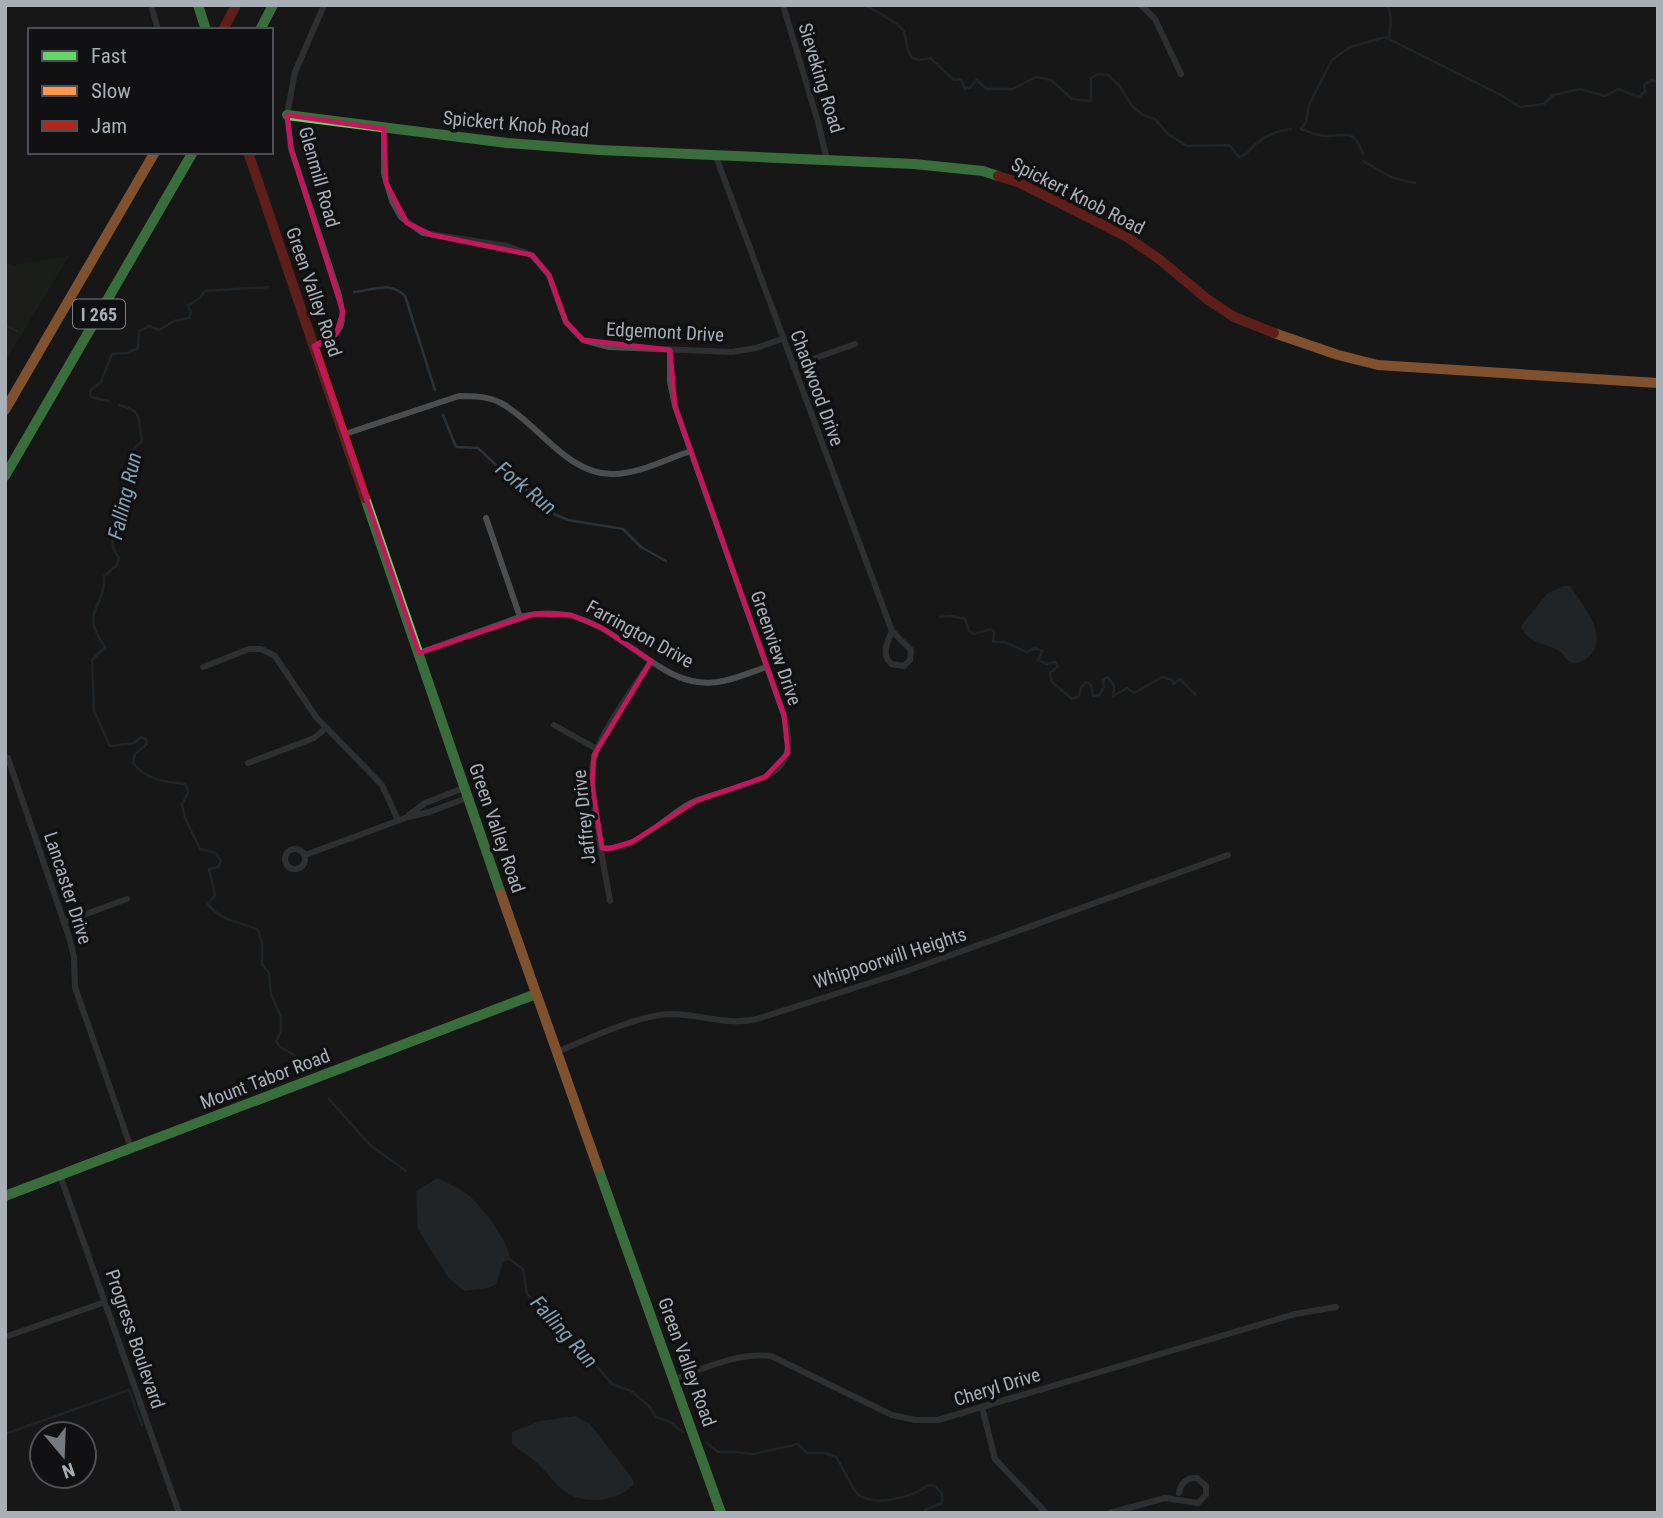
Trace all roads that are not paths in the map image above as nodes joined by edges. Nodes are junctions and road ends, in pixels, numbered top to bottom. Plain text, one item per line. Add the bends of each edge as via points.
1 (151, 5) edge
2 (198, 5) edge
3 (236, 5) edge
4 (272, 5) edge
5 (324, 5) edge
6 (783, 5) edge
7 (1141, 5) edge
8 (157, 28) edge
9 (205, 28) edge
10 (224, 28) edge
11 (261, 28) edge
12 (1181, 74) dead end
13 (287, 115) junction
14 (384, 129) junction
15 (154, 154) edge
16 (192, 154) edge
17 (249, 154) edge
18 (715, 154) junction
19 (827, 160) junction
20 (782, 339) junction
21 (855, 344) dead end
22 (314, 346) junction
23 (670, 350) junction
24 (793, 366) junction
25 (1658, 383) edge
26 (5, 410) edge
27 (345, 434) junction
28 (691, 451) junction
29 (5, 476) edge
30 (486, 518) dead end
31 (520, 617) junction
32 (892, 631) junction
33 (419, 653) junction
34 (650, 661) junction
35 (203, 667) dead end
36 (767, 667) junction
37 (554, 725) dead end
38 (326, 728) junction
39 (597, 749) junction
40 (8, 758) dead end
41 (248, 763) dead end
42 (466, 793) junction
43 (398, 820) junction
44 (602, 848) junction
45 (305, 855) dead end
46 (1228, 855) dead end
47 (127, 899) dead end
48 (610, 901) dead end
49 (64, 922) junction
50 (536, 994) junction
51 (557, 1052) junction
52 (131, 1148) junction
53 (60, 1175) junction
54 (5, 1196) edge
55 (105, 1302) junction
56 (1336, 1307) dead end
57 (5, 1338) edge
58 (674, 1379) junction
59 (982, 1408) junction
60 (1179, 1493) dead end
61 (179, 1513) edge
62 (721, 1513) edge
63 (1046, 1513) edge
64 (1110, 1513) edge

1 - 8 street
2 - 9 main road
3 - 10 main road
4 - 11 main road
5 - 13 street, Glenmill Road via 295,72
6 - 19 street, Sieveking Road
7 - 12 street via 1155,19
13 - 14 main road, Spickert Knob Road
13 - 22 street, Glenmill Road via 291,149 343,312 336,334
14 - 18 main road, Spickert Knob Road via 533,145
14 - 23 street, Edgemont Drive via 386,183 407,223 432,235 507,246 532,255 549,275 566,322 583,340 609,347
15 - 26 main road, I 265
16 - 29 main road, I 265
17 - 22 main road, Green Valley Road
18 - 19 main road, Spickert Knob Road
18 - 20 street, Chadwood Drive
19 - 25 main road, Spickert Knob Road via 956,167 1020,183 1127,237 1234,317 1364,362
20 - 23 street, Edgemont Drive via 732,352
20 - 24 street, Chadwood Drive
21 - 24 street
22 - 27 main road, Green Valley Road
23 - 28 street, Greenview Drive via 671,389
24 - 32 street, Chadwood Drive
27 - 28 street via 459,396 477,396 502,403 590,471 626,472
27 - 33 main road, Green Valley Road
28 - 36 street, Greenview Drive
30 - 31 street
31 - 33 street, Farrington Drive
31 - 34 street, Farrington Drive via 547,613 581,618
32 - 32 street, Chadwood Drive via 885,657 891,664 904,666 911,650
33 - 42 main road, Green Valley Road
34 - 36 street, Farrington Drive via 675,676 701,683 724,682
34 - 39 street, Jaffrey Drive
35 - 38 street via 249,649 269,652
36 - 44 street, Greenview Drive via 789,734 788,753 779,768 685,806 632,842
37 - 39 street
38 - 41 street via 314,738
38 - 43 street via 377,778
39 - 44 street, Jaffrey Drive via 592,785
40 - 49 street, Lancaster Drive
42 - 43 street via 425,803
42 - 50 main road, Green Valley Road
43 - 45 street
44 - 48 street, Jaffrey Drive
46 - 51 street, Whippoorwill Heights via 904,972 757,1019 732,1023 657,1015
47 - 49 street
49 - 52 street, Lancaster Drive via 74,957 75,987
50 - 51 main road, Green Valley Road
50 - 52 main road, Mount Tabor Road
51 - 58 main road, Green Valley Road
52 - 53 main road, Mount Tabor Road
53 - 54 main road, Mount Tabor Road
53 - 55 street, Progress Boulevard
55 - 57 street
55 - 61 street, Progress Boulevard
56 - 59 street, Cheryl Drive via 1295,1314
58 - 59 street, Cheryl Drive via 755,1354 771,1356 892,1415 938,1420
58 - 62 main road, Green Valley Road
59 - 63 street via 995,1459
60 - 64 street via 1188,1478 1206,1486 1206,1495 1198,1503 1165,1498

